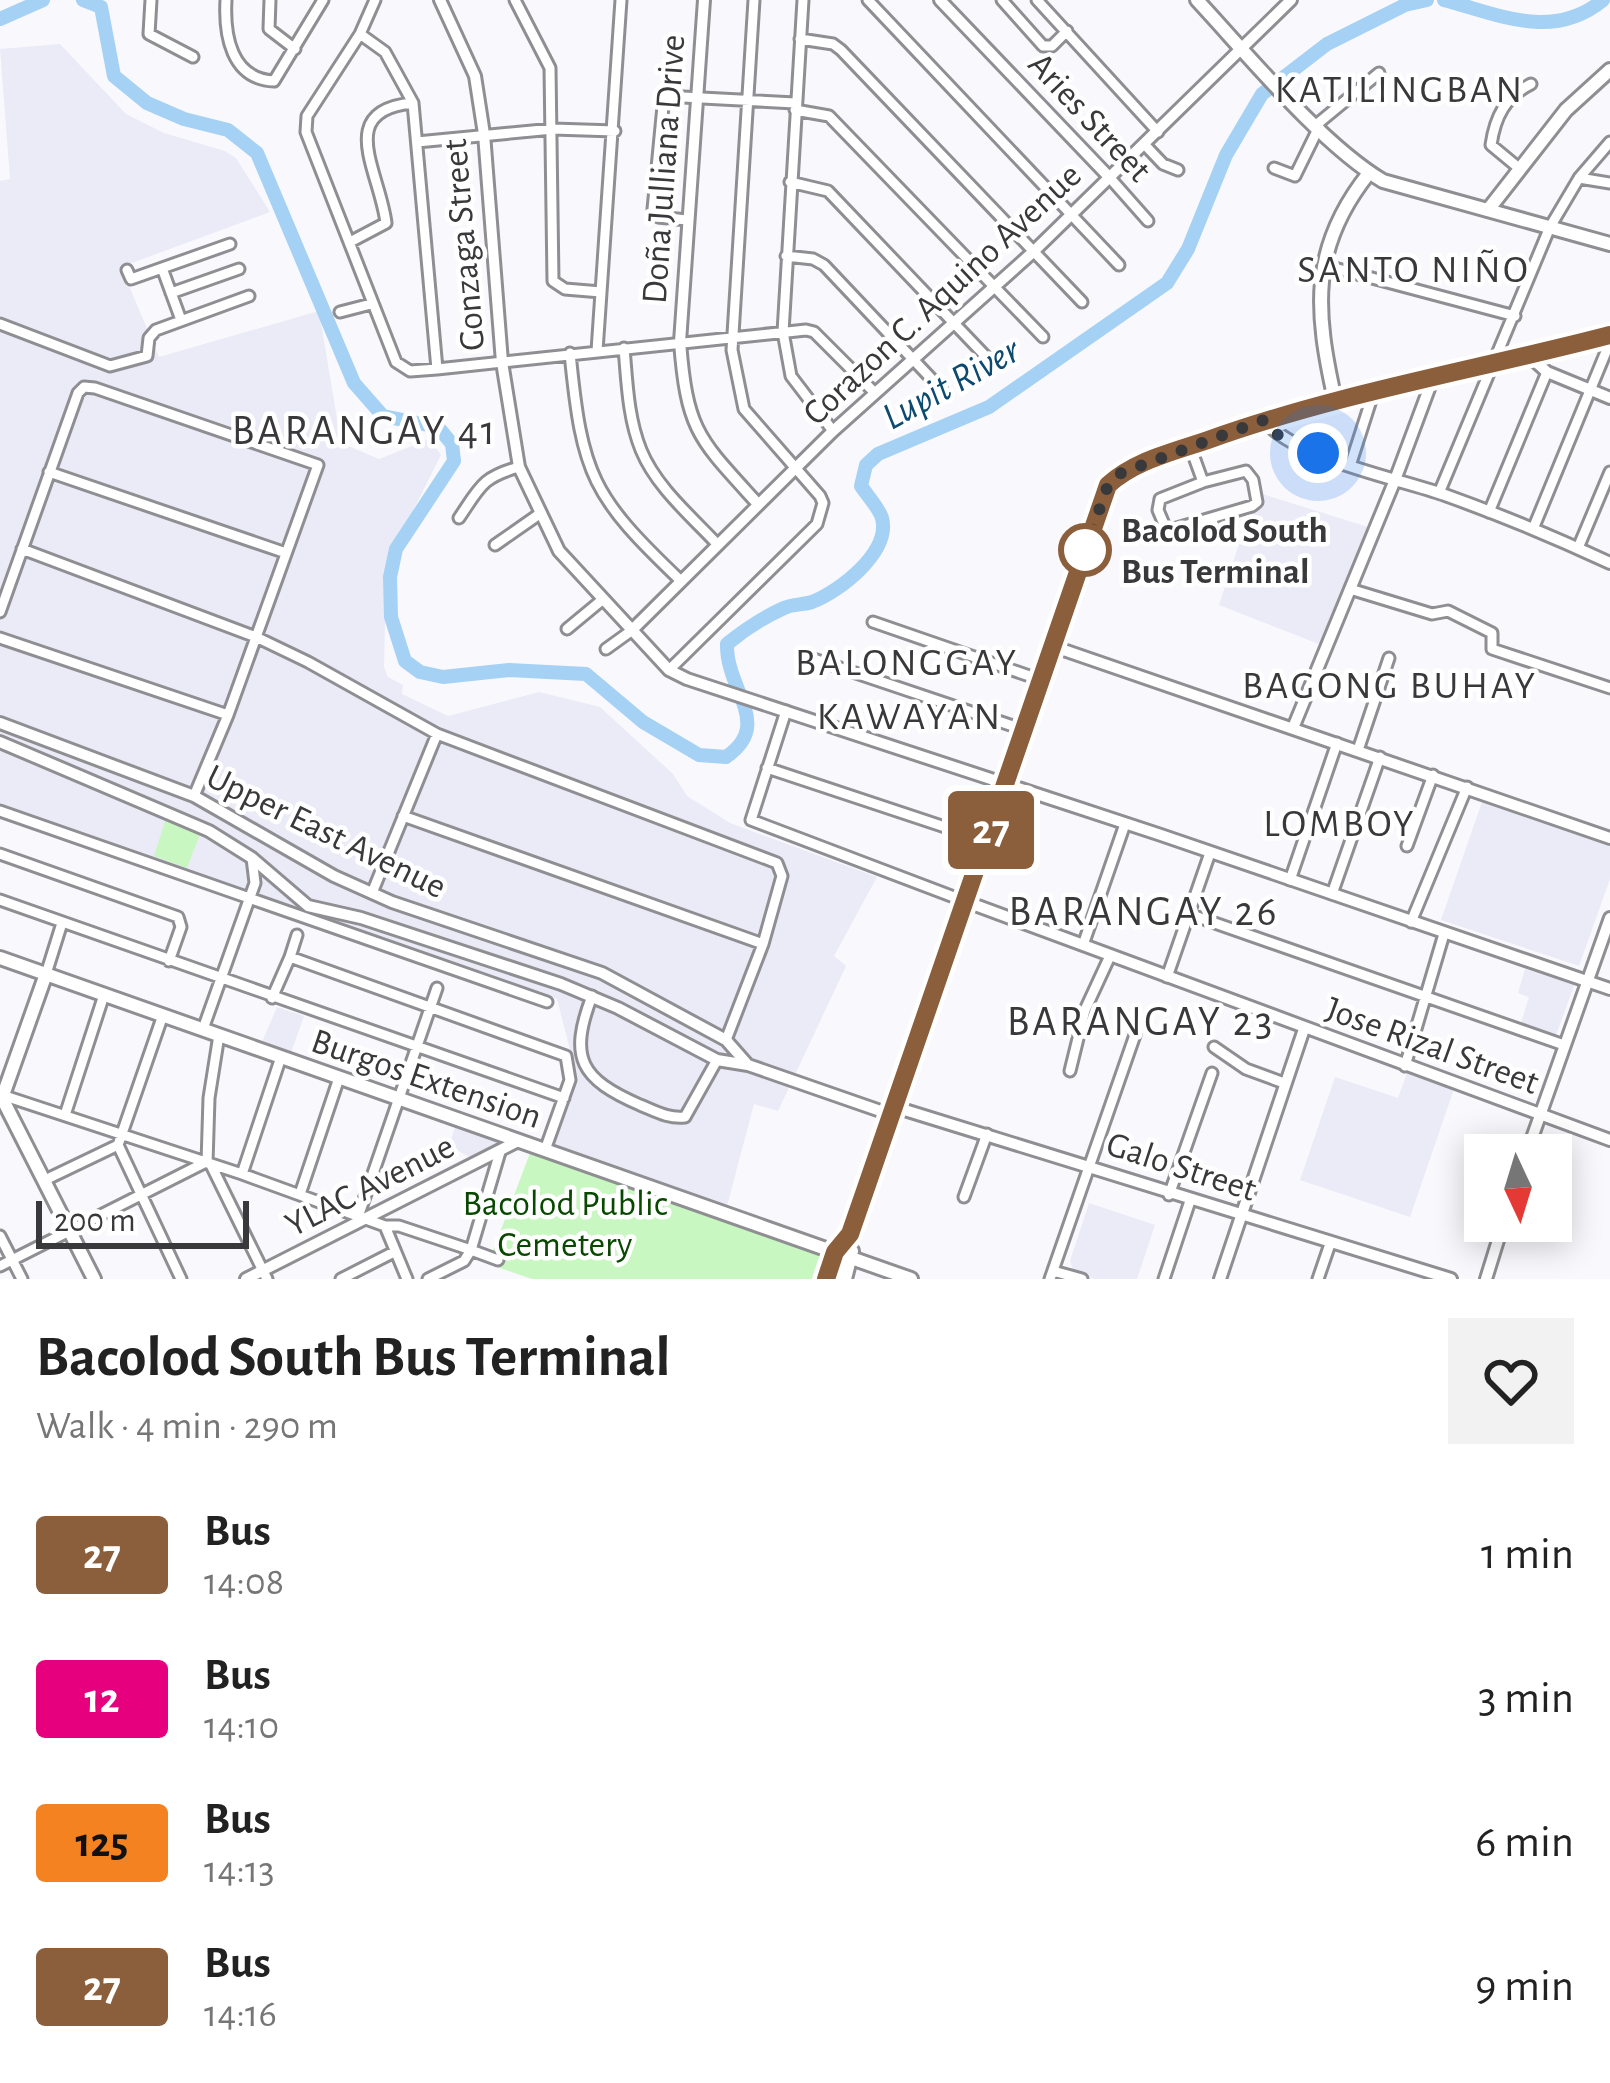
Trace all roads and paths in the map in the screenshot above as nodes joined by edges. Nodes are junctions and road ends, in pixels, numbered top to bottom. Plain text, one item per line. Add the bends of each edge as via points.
1 (151, 0) edge
2 (226, 0) edge
3 (270, 0) edge
4 (323, 0) edge
5 (375, 0) edge
6 (440, 0) edge
7 (514, 0) edge
8 (621, 0) edge
9 (704, 0) edge
10 (754, 0) edge
11 (803, 0) edge
12 (868, 0) edge
13 (940, 0) edge
14 (1036, 0) edge
15 (1197, 0) edge
16 (1291, 0) edge
17 (1006, 2) edge
18 (1067, 31) junction
19 (360, 34) junction
20 (800, 39) junction
21 (1242, 48) junction
22 (295, 50) junction
23 (193, 57) dead end
24 (1610, 70) edge
25 (1378, 73) dead end
26 (1531, 84) dead end
27 (696, 97) junction
28 (747, 99) junction
29 (413, 103) junction
30 (795, 106) junction
31 (1317, 126) junction
32 (553, 129) junction
33 (615, 131) junction
34 (1158, 132) junction
35 (484, 134) junction
36 (417, 142) junction
37 (1610, 142) edge
38 (1144, 144) junction
39 (1274, 168) dead end
40 (1520, 169) junction
41 (1178, 170) dead end
42 (1370, 173) junction
43 (1110, 178) junction
44 (1579, 178) junction
45 (790, 182) junction
46 (1610, 183) edge
47 (1488, 210) junction
48 (1071, 214) junction
49 (688, 220) junction
50 (1148, 221) dead end
51 (1550, 227) junction
52 (350, 242) junction
53 (230, 244) dead end
54 (1610, 244) edge
55 (1033, 252) junction
56 (786, 256) junction
57 (1119, 265) dead end
58 (1323, 265) junction
59 (162, 268) junction
60 (239, 269) dead end
61 (127, 270) dead end
62 (994, 288) junction
63 (601, 292) junction
64 (171, 293) junction
65 (249, 296) dead end
66 (1082, 302) dead end
67 (371, 304) junction
68 (340, 312) dead end
69 (1515, 316) junction
70 (181, 320) junction
71 (0, 324) edge
72 (955, 324) junction
73 (783, 332) junction
74 (732, 337) junction
75 (1043, 337) dead end
76 (1610, 338) edge
77 (680, 341) junction
78 (624, 348) junction
79 (597, 351) junction
80 (570, 353) junction
81 (1529, 356) junction
82 (915, 361) junction
83 (502, 362) junction
84 (1494, 362) junction
85 (993, 364) dead end
86 (437, 369) junction
87 (1547, 372) junction
88 (1432, 378) junction
89 (942, 390) dead end
90 (1374, 391) junction
91 (1591, 391) junction
92 (875, 393) junction
93 (1610, 398) edge
94 (1335, 400) junction
95 (1264, 420) junction
96 (833, 431) junction
97 (1190, 446) junction
98 (1350, 466) junction
99 (519, 467) junction
100 (796, 470) junction
101 (49, 472) junction
102 (1610, 472) edge
103 (1395, 480) junction
104 (1203, 482) junction
105 (1439, 493) junction
106 (758, 504) junction
107 (1489, 512) junction
108 (538, 515) junction
109 (459, 518) dead end
110 (1211, 518) junction
111 (1533, 529) junction
112 (1216, 535) dead end
113 (495, 545) dead end
114 (718, 545) junction
115 (1578, 548) junction
116 (22, 549) junction
117 (286, 554) junction
118 (1610, 563) edge
119 (681, 581) junction
120 (1350, 589) junction
121 (602, 600) junction
122 (0, 612) edge
123 (873, 622) dead end
124 (567, 629) dead end
125 (631, 631) junction
126 (0, 638) edge
127 (256, 638) junction
128 (1052, 646) junction
129 (606, 649) dead end
130 (805, 656) dead end
131 (1389, 658) dead end
132 (669, 670) junction
133 (1041, 680) junction
134 (1610, 688) edge
135 (786, 711) junction
136 (228, 715) junction
137 (0, 723) edge
138 (1293, 728) junction
139 (1025, 730) junction
140 (437, 734) junction
141 (0, 742) edge
142 (1337, 743) junction
143 (1358, 750) junction
144 (1380, 758) junction
145 (767, 768) junction
146 (1433, 775) junction
147 (1008, 784) junction
148 (1467, 787) junction
149 (194, 796) junction
150 (0, 811) edge
151 (404, 816) junction
152 (184, 818) junction
153 (1125, 824) junction
154 (1610, 838) edge
155 (987, 841) junction
156 (1407, 846) dead end
157 (1210, 853) junction
158 (0, 854) edge
159 (252, 858) junction
160 (1291, 880) junction
161 (255, 883) junction
162 (283, 888) junction
163 (371, 893) junction
164 (1332, 894) junction
165 (249, 898) junction
166 (0, 900) edge
167 (967, 902) junction
168 (1189, 914) junction
169 (1610, 918) edge
170 (62, 922) junction
171 (1411, 922) junction
172 (1444, 934) junction
173 (297, 935) dead end
174 (763, 944) junction
175 (1083, 945) junction
176 (1110, 956) junction
177 (290, 957) junction
178 (0, 958) edge
179 (169, 962) junction
180 (602, 973) junction
181 (46, 974) junction
182 (1167, 977) junction
183 (220, 979) junction
184 (1586, 980) junction
185 (437, 988) dead end
186 (1610, 989) edge
187 (104, 995) junction
188 (592, 996) junction
189 (1423, 997) junction
190 (272, 998) junction
191 (547, 1003) dead end
192 (430, 1008) junction
193 (163, 1015) junction
194 (203, 1029) junction
195 (1304, 1029) junction
196 (219, 1035) junction
197 (1135, 1035) dead end
198 (726, 1040) junction
199 (1564, 1045) junction
200 (1214, 1047) dead end
201 (416, 1048) junction
202 (280, 1057) junction
203 (717, 1060) junction
204 (748, 1065) junction
205 (1405, 1066) junction
206 (5, 1069) edge
207 (1070, 1071) dead end
208 (1212, 1073) dead end
209 (339, 1078) junction
210 (1283, 1083) junction
211 (2, 1095) edge
212 (397, 1098) junction
213 (563, 1098) junction
214 (893, 1111) junction
215 (1539, 1113) junction
216 (65, 1115) junction
217 (987, 1134) junction
218 (1532, 1134) edge
219 (1610, 1140) edge
220 (121, 1141) junction
221 (518, 1141) junction
222 (545, 1150) junction
223 (500, 1152) junction
224 (207, 1164) junction
225 (1090, 1167) junction
226 (242, 1174) junction
227 (46, 1180) junction
228 (300, 1194) junction
229 (139, 1195) junction
230 (1168, 1195) junction
231 (964, 1197) dead end
232 (1190, 1201) junction
233 (364, 1216) junction
234 (1242, 1216) junction
235 (385, 1226) junction
236 (70, 1231) junction
237 (850, 1234) junction
238 (0, 1236) edge
239 (1497, 1242) edge
240 (1330, 1244) junction
241 (470, 1250) junction
242 (394, 1252) junction
243 (835, 1252) junction
244 (853, 1258) junction
245 (12, 1260) junction
246 (498, 1260) dead end
247 (0, 1266) edge
248 (265, 1275) edge
249 (1052, 1275) edge
250 (22, 1279) edge
251 (94, 1279) edge
252 (181, 1279) edge
253 (246, 1279) edge
254 (341, 1279) edge
255 (407, 1279) edge
256 (428, 1279) edge
257 (826, 1279) edge
258 (845, 1279) edge
259 (910, 1279) edge
260 (1082, 1279) edge
261 (1164, 1279) edge
262 (1220, 1279) edge
263 (1318, 1279) edge
264 (1450, 1279) edge
265 (1486, 1279) edge

1 - 23 street via 149,34
2 - 22 street via 226,40 256,78 274,81
3 - 22 street via 269,29
4 - 22 street
5 - 19 street
6 - 35 street, Gonzaga Street via 471,61
7 - 32 street via 549,62
8 - 33 street
9 - 27 street, Doña Julliana Drive
10 - 28 street
11 - 20 street
12 - 48 street
13 - 43 street, Aries Street
14 - 18 street
15 - 21 main road
16 - 21 street, Corazon C. Aquino Avenue
17 - 18 street via 1048,48
18 - 34 street
19 - 29 street via 385,52
19 - 52 street via 307,116 306,132
20 - 30 street
20 - 55 street via 841,50
21 - 31 main road
21 - 34 street, Corazon C. Aquino Avenue
24 - 40 main road
25 - 31 street
26 - 40 street via 1507,98 1491,145
27 - 28 street
27 - 49 street, Doña Julliana Drive
27 - 49 street via 661,100 653,209 658,217
28 - 30 street
28 - 74 street
29 - 36 street
29 - 52 street via 387,105 370,122 367,142 386,224
30 - 45 street
30 - 62 street via 829,116
31 - 39 street via 1295,176
31 - 42 main road
32 - 33 street
32 - 35 street
32 - 63 street via 553,281 565,290
33 - 63 street
34 - 38 street, Corazon C. Aquino Avenue
35 - 36 street
35 - 83 street, Gonzaga Street
36 - 86 street
37 - 44 street
38 - 41 street
38 - 43 street, Corazon C. Aquino Avenue
40 - 47 main road
42 - 47 main road
42 - 58 main road via 1341,212
43 - 48 street, Corazon C. Aquino Avenue
43 - 50 street, Aries Street
44 - 46 street
44 - 51 street
45 - 56 street
45 - 72 street via 828,191
47 - 51 main road
48 - 55 street, Corazon C. Aquino Avenue
48 - 57 street
49 - 77 street, Doña Julliana Drive
51 - 54 main road
51 - 69 street
52 - 67 street
53 - 59 street
55 - 62 street, Corazon C. Aquino Avenue
55 - 66 street
56 - 73 street
56 - 82 street via 824,265
58 - 69 street
58 - 94 main road via 1319,312
59 - 61 street via 131,279
59 - 64 street
60 - 64 street
62 - 72 street, Corazon C. Aquino Avenue
62 - 75 street
63 - 79 street
64 - 70 street
65 - 70 street
67 - 68 street
67 - 86 street via 396,362
69 - 84 street
70 - 71 street via 151,333 143,359 115,367
72 - 82 street, Corazon C. Aquino Avenue
72 - 85 street
73 - 74 street
73 - 92 street via 814,332
73 - 96 street via 791,376
74 - 77 street
74 - 100 street via 744,409
76 - 81 main road
76 - 91 street
77 - 78 street
77 - 106 street, Doña Julliana Drive via 692,424
78 - 79 street
78 - 114 street via 642,454
79 - 80 street
80 - 83 street
80 - 119 street via 578,428 597,486 617,518
81 - 84 main road
81 - 87 street
82 - 89 street
82 - 92 street, Corazon C. Aquino Avenue
83 - 86 street
83 - 99 street, Gonzaga Street
84 - 88 main road
84 - 105 street
87 - 91 street
87 - 107 street
88 - 90 main road
88 - 103 street
90 - 94 main road
90 - 98 street
91 - 93 street
91 - 111 street
92 - 96 street, Corazon C. Aquino Avenue
94 - 95 main road
95 - 97 main road
95 - 98 street via 1286,440
96 - 100 street, Corazon C. Aquino Avenue
97 - 104 street
97 - 128 main road via 1108,485
98 - 103 street
99 - 108 street, Gonzaga Street
99 - 109 street via 478,486
100 - 106 street, Corazon C. Aquino Avenue
100 - 132 street via 823,503 818,524
101 - 116 street
101 - 117 street
101 - 117 street via 84,387 317,465
102 - 115 street
103 - 105 street
103 - 120 street
104 - 110 street via 1166,495 1158,510 1171,530
104 - 110 street via 1246,471 1258,497
105 - 107 street
106 - 114 street, Corazon C. Aquino Avenue
107 - 111 street
108 - 113 street
108 - 121 street, Gonzaga Street
110 - 112 street
111 - 115 street
114 - 119 street, Corazon C. Aquino Avenue
115 - 118 street
116 - 122 street
116 - 127 street
117 - 127 street
119 - 125 street, Corazon C. Aquino Avenue
120 - 134 street via 1432,614 1448,611 1492,633 1492,649
120 - 138 street
121 - 124 street
121 - 125 street, Gonzaga Street
123 - 133 street
125 - 129 street
125 - 132 street, Gonzaga Street
126 - 136 street
127 - 136 street
127 - 140 street
128 - 133 main road
128 - 138 street
130 - 139 street
131 - 143 street
132 - 135 street, Gonzaga Street
133 - 139 main road
135 - 145 street
135 - 147 street, Gonzaga Street
136 - 149 street
137 - 149 street, Upper East Avenue
138 - 142 street
139 - 147 main road
140 - 151 street
140 - 174 street via 782,869
141 - 152 street, Upper East Avenue
142 - 143 street
142 - 160 street
143 - 144 street
144 - 146 street
144 - 164 street
145 - 155 street
145 - 167 street via 752,820
146 - 148 street
146 - 156 street
147 - 153 street, Gonzaga Street
147 - 155 main road
148 - 154 street
148 - 171 street
149 - 152 street
149 - 163 street, Upper East Avenue
150 - 165 street
151 - 163 street
151 - 174 street
152 - 159 street, Upper East Avenue
153 - 157 street, Gonzaga Street
153 - 175 street
155 - 167 main road
157 - 160 street, Gonzaga Street
157 - 168 street
158 - 179 street via 178,917
159 - 161 street
159 - 162 street, Upper East Avenue
160 - 164 street, Gonzaga Street
161 - 162 street
161 - 165 street
162 - 188 street, Upper East Avenue via 308,906
163 - 180 street, Upper East Avenue
164 - 171 street, Gonzaga Street
165 - 183 street
165 - 191 street
166 - 170 street
167 - 175 street, Jose Rizal Street
167 - 214 main road
168 - 182 street
168 - 189 street
169 - 184 street
170 - 179 street
170 - 181 street
171 - 172 street, Gonzaga Street
172 - 184 street, Gonzaga Street
172 - 189 street
173 - 177 street
174 - 198 street
175 - 176 street, Jose Rizal Street
176 - 182 street, Jose Rizal Street
176 - 207 street
177 - 190 street
177 - 192 street
178 - 181 main road, Burgos Extension
179 - 183 street
180 - 188 street
180 - 198 street, Upper East Avenue
181 - 187 main road, Burgos Extension
181 - 206 main road
182 - 195 street, Jose Rizal Street
183 - 190 street
183 - 194 street
184 - 186 street, Gonzaga Street
184 - 199 street
185 - 192 street
187 - 193 main road, Burgos Extension
187 - 216 street
188 - 203 street, Upper East Avenue
188 - 203 street via 581,1057 612,1093 685,1117
189 - 199 street
189 - 205 street
190 - 201 street
192 - 201 street
192 - 213 street via 566,1056 571,1072
193 - 194 main road, Burgos Extension
193 - 220 street
194 - 196 main road, Burgos Extension
195 - 205 street, Jose Rizal Street
195 - 210 street
196 - 202 main road, Burgos Extension
196 - 224 street
197 - 225 street
198 - 203 street
198 - 204 street, Upper East Avenue
199 - 215 street
200 - 210 street
201 - 212 street
201 - 213 street
202 - 209 main road, Burgos Extension
202 - 226 street
203 - 204 street, Upper East Avenue
204 - 214 street, Upper East Avenue
205 - 215 street, Jose Rizal Street
206 - 211 main road
208 - 230 street
209 - 212 main road, Burgos Extension
209 - 228 street
210 - 234 street
211 - 216 street
211 - 227 main road
212 - 221 main road, Burgos Extension
212 - 233 street
213 - 222 street
214 - 217 street, Galo Street
214 - 237 main road
215 - 218 street
215 - 219 street, Jose Rizal Street
216 - 220 street
217 - 225 street, Galo Street
217 - 231 street
220 - 224 street
220 - 227 street
220 - 229 street
221 - 222 main road, Burgos Extension
221 - 223 street, YLAC Avenue
222 - 243 main road, Burgos Extension
223 - 233 street, YLAC Avenue
223 - 241 street
224 - 226 street
224 - 229 street
224 - 248 street
225 - 230 street, Galo Street
225 - 249 street
226 - 228 street
227 - 236 main road
228 - 233 street
229 - 236 street
229 - 252 street
230 - 232 street, Galo Street
232 - 234 street, Galo Street
232 - 261 street
233 - 235 street
233 - 248 street, YLAC Avenue
234 - 240 street, Galo Street
234 - 262 street
235 - 241 street
235 - 242 street
236 - 245 street
236 - 251 main road
237 - 243 main road
237 - 244 main road
238 - 245 street
239 - 265 street
240 - 263 street
240 - 264 street, Galo Street
241 - 246 street
241 - 256 street
242 - 254 street
242 - 255 street
243 - 244 main road, Burgos Extension
243 - 257 main road
244 - 258 main road
244 - 259 main road, Burgos Extension
245 - 247 street
245 - 250 street
248 - 253 street, YLAC Avenue
249 - 260 street

